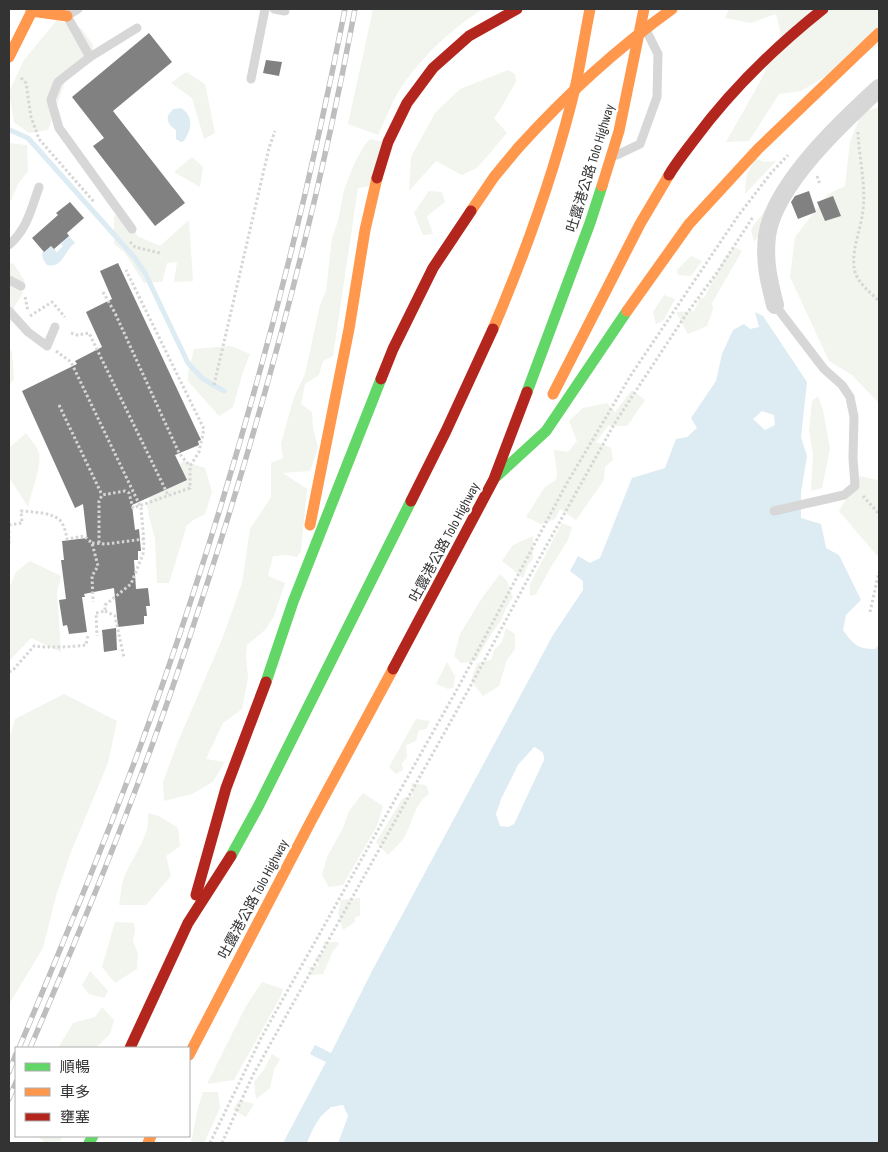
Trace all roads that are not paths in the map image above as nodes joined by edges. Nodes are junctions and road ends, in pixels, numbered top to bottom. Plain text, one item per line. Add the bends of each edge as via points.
1 (78, 9) edge
2 (265, 9) edge
3 (274, 9) edge
4 (517, 9) edge
5 (590, 9) edge
6 (644, 9) edge
7 (672, 9) edge
8 (823, 9) edge
9 (32, 10) edge
10 (285, 11) dead end
11 (68, 16) junction
12 (642, 24) junction
13 (137, 28) dead end
14 (879, 33) edge
15 (9, 55) edge
16 (90, 57) junction
17 (250, 79) dead end
18 (879, 88) edge
19 (611, 158) junction
20 (39, 187) dead end
21 (132, 229) dead end
22 (9, 245) edge
23 (9, 280) edge
24 (23, 288) road end
25 (776, 305) joint
26 (9, 310) edge
27 (55, 327) dead end
28 (546, 407) dead end
29 (537, 424) dead end
30 (521, 455) junction
31 (494, 479) junction
32 (774, 511) dead end
33 (293, 602) junction
34 (189, 921) junction
35 (130, 1047) edge
36 (190, 1053) edge

1 - 11 lane
2 - 17 lane
3 - 10 lane
4 - 33 main road via 466,37 435,64 403,106 388,140 369,205 338,392
5 - 34 main road via 561,145 541,207 494,328 438,450 239,843
6 - 12 main road, 吐露港公路 Tolo Highway
7 - 33 main road, bridge via 572,90 494,177 452,238 433,268 376,390
8 - 28 main road via 741,82 672,170 640,224
9 - 11 main road
9 - 15 main road
11 - 16 lane
12 - 19 main road, 吐露港公路 Tolo Highway
12 - 19 lane via 658,54 657,97 640,144
13 - 16 lane
14 - 30 main road via 758,149 688,224 641,288 546,431
16 - 21 lane via 58,82 52,100 59,128
18 - 25 street via 786,187 768,235 767,272
19 - 31 main road, 吐露港公路 Tolo Highway
20 - 22 lane via 20,235
23 - 24 lane
25 - 32 lane via 824,369 850,397 854,417 855,486 844,495
26 - 27 lane via 28,332 47,346
29 - 30 main road
30 - 31 main road
31 - 36 main road, 吐露港公路 Tolo Highway
33 - 34 main road via 226,788
34 - 35 main road

